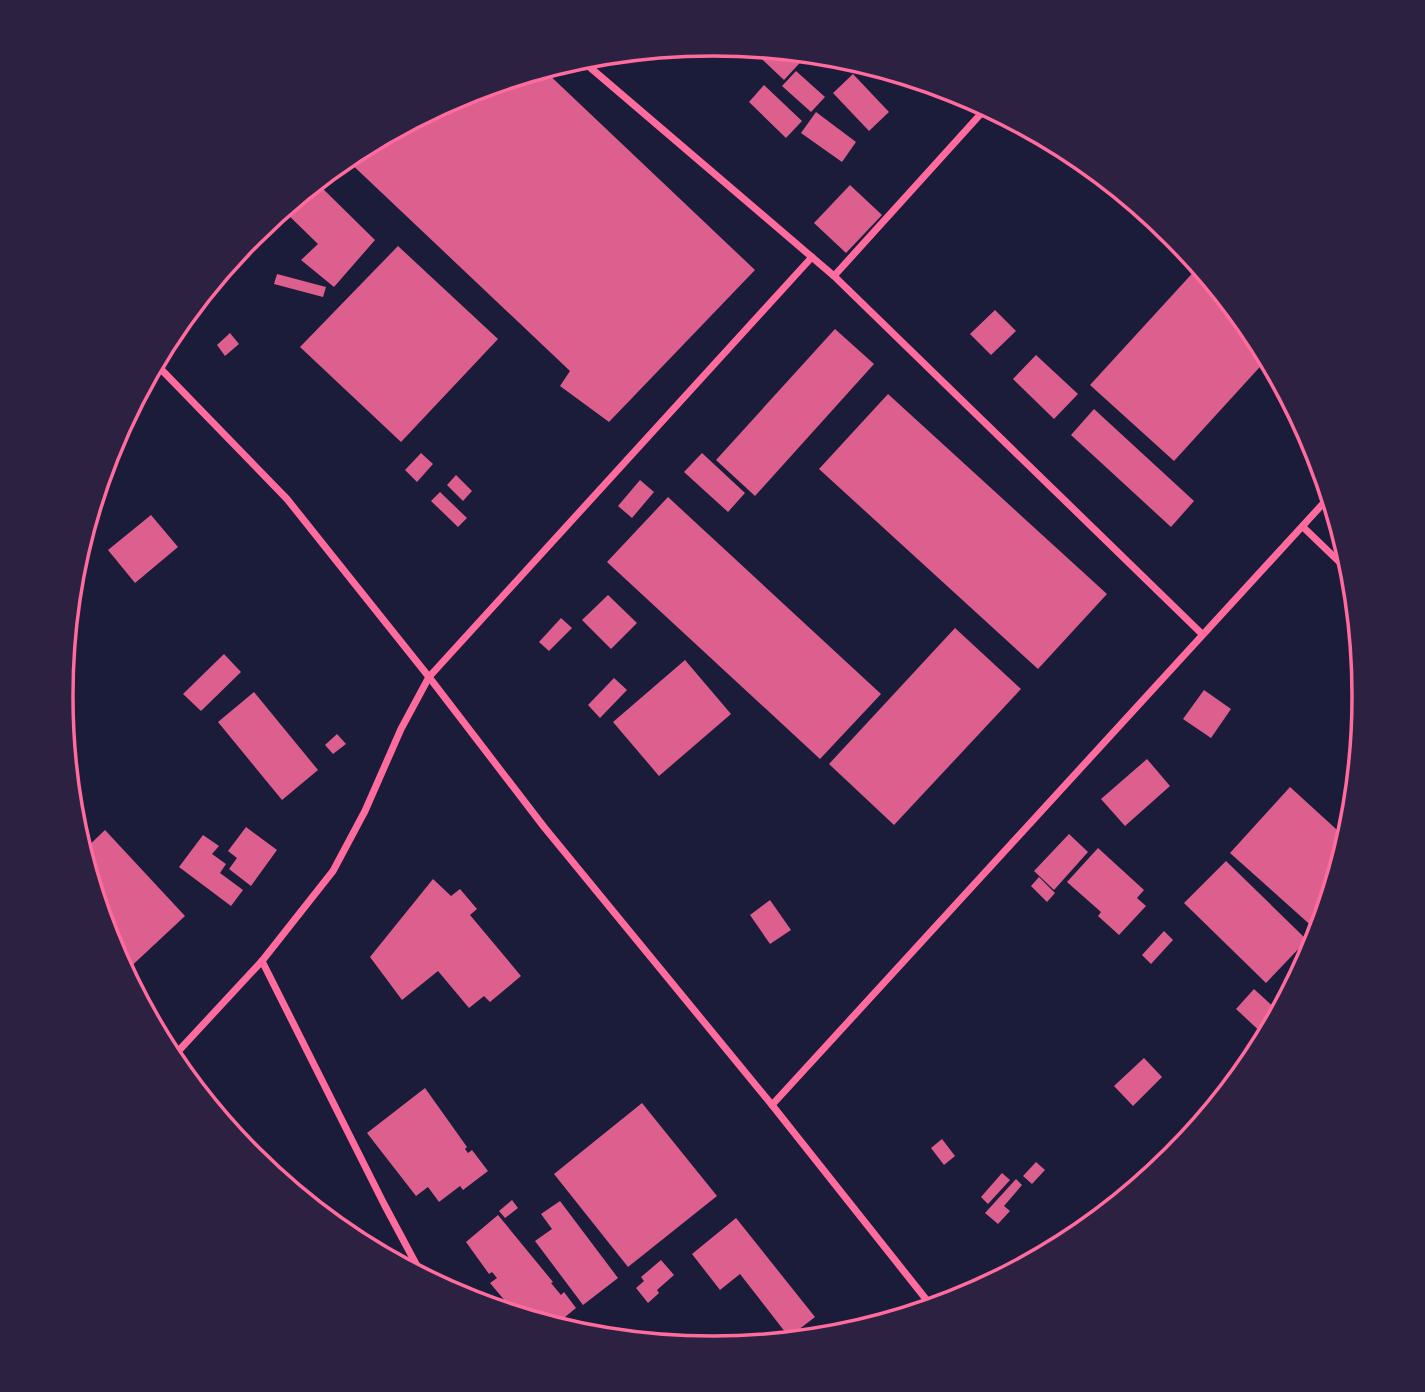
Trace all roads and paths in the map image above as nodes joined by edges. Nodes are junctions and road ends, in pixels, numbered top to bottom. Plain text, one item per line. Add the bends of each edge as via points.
1 (590, 68) edge
2 (980, 115) edge
3 (812, 257) junction
4 (834, 276) junction
5 (162, 370) edge
6 (1323, 504) edge
7 (1303, 527) junction
8 (1338, 560) edge
9 (1202, 634) junction
10 (429, 677) junction
11 (262, 961) junction
12 (179, 1050) edge
13 (772, 1105) junction
14 (415, 1262) edge
15 (926, 1299) edge

1 - 3 street
2 - 4 street
3 - 4 street
3 - 10 street
4 - 9 street
5 - 10 street via 287,499
6 - 7 street
7 - 8 street
7 - 9 street
9 - 13 street
10 - 11 street via 333,871
10 - 13 street via 544,827
11 - 12 street
11 - 14 street
13 - 15 street

